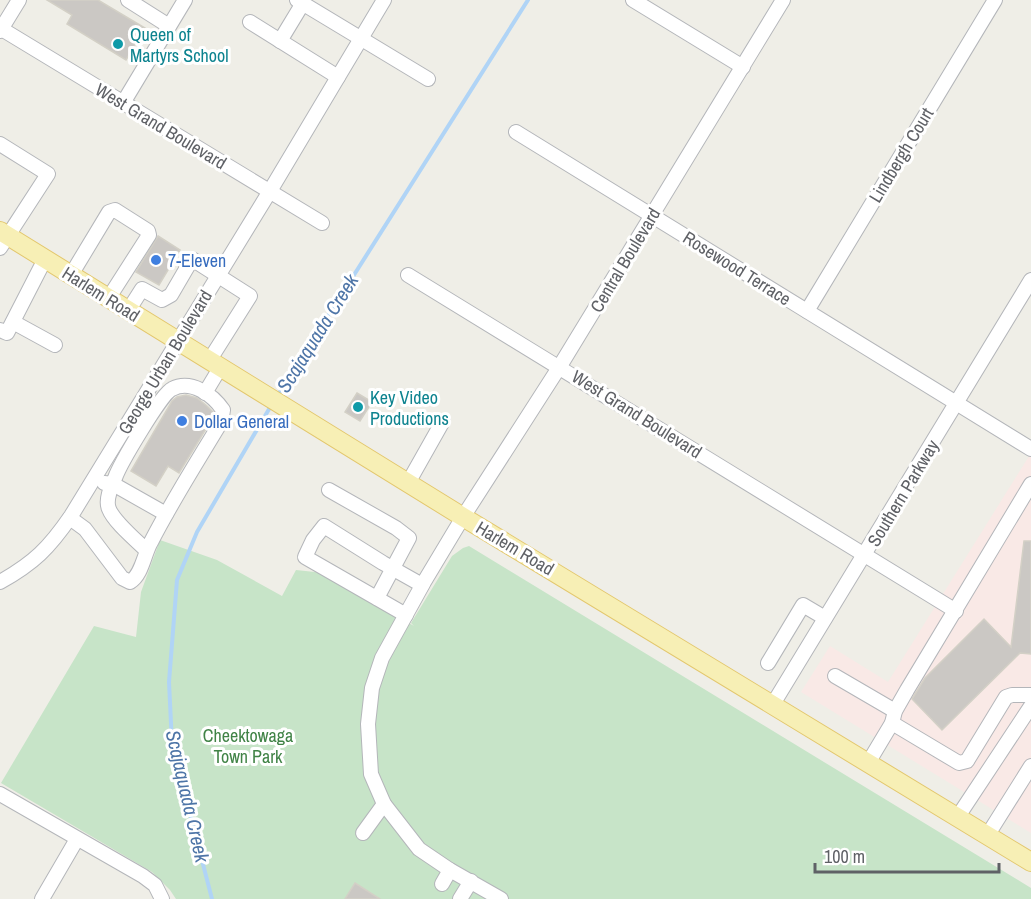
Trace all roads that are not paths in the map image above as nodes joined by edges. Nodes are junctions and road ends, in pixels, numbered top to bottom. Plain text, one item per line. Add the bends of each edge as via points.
1 (19, 0) edge
2 (128, 0) edge
3 (185, 0) edge
4 (384, 0) edge
5 (633, 0) edge
6 (783, 0) edge
7 (995, 0) edge
8 (300, 2) edge
9 (250, 22) dead end
10 (169, 26) junction
11 (0, 30) edge
12 (360, 39) junction
13 (280, 41) junction
14 (743, 66) junction
15 (338, 77) junction
16 (428, 79) dead end
17 (123, 103) junction
18 (516, 132) dead end
19 (0, 144) edge
20 (270, 191) junction
21 (652, 216) junction
22 (322, 223) dead end
23 (2, 238) edge
24 (45, 259) junction
25 (71, 275) junction
26 (218, 275) junction
27 (408, 275) dead end
28 (1031, 280) edge
29 (108, 299) junction
30 (128, 311) junction
31 (807, 311) junction
32 (12, 322) junction
33 (0, 330) edge
34 (177, 341) junction
35 (55, 345) dead end
36 (214, 365) junction
37 (560, 366) junction
38 (205, 393) junction
39 (958, 402) junction
40 (442, 421) dead end
41 (1031, 449) edge
42 (94, 478) junction
43 (408, 483) junction
44 (113, 484) junction
45 (1031, 484) edge
46 (329, 490) dead end
47 (166, 514) junction
48 (463, 517) junction
49 (69, 518) junction
50 (147, 550) junction
51 (865, 554) junction
52 (394, 569) junction
53 (0, 582) edge
54 (422, 585) junction
55 (377, 598) junction
56 (956, 611) junction
57 (406, 615) junction
58 (825, 618) junction
59 (777, 647) junction
60 (800, 661) junction
61 (768, 663) dead end
62 (835, 676) dead end
63 (1030, 694) edge
64 (773, 704) junction
65 (894, 717) junction
66 (868, 763) junction
67 (1031, 766) edge
68 (0, 794) edge
69 (384, 804) junction
70 (957, 818) junction
71 (363, 833) dead end
72 (987, 836) junction
73 (77, 839) junction
74 (1031, 862) edge
75 (450, 870) junction
76 (471, 881) junction
77 (442, 884) dead end
78 (42, 899) edge
79 (162, 899) edge
80 (460, 899) edge
81 (501, 899) edge

1 - 11 street
2 - 10 street
3 - 10 street
4 - 12 street, George Urban Boulevard
5 - 14 street
6 - 14 street, Central Boulevard
7 - 31 street, Lindbergh Court
8 - 12 street
8 - 13 street
9 - 13 street
10 - 17 street
11 - 17 street, West Grand Boulevard
12 - 15 street, George Urban Boulevard
12 - 16 street
13 - 15 street
14 - 21 street, Central Boulevard
15 - 20 street, George Urban Boulevard
17 - 20 street, West Grand Boulevard
18 - 21 street, Rosewood Terrace
19 - 23 street via 48,174
20 - 22 street, West Grand Boulevard
20 - 26 street, George Urban Boulevard
21 - 31 street, Rosewood Terrace
21 - 37 street, Central Boulevard
23 - 24 main road, Harlem Road
24 - 25 main road, Harlem Road
24 - 32 street
25 - 29 main road, Harlem Road
25 - 29 street via 109,212 114,210 147,231
26 - 30 street via 192,259 171,295 162,300 142,289
26 - 34 street, George Urban Boulevard
26 - 36 street via 250,296
27 - 37 street, West Grand Boulevard
28 - 39 street, Southern Parkway
29 - 30 main road, Harlem Road
30 - 34 main road, Harlem Road
31 - 39 street, Rosewood Terrace
32 - 33 street via 7,333
32 - 35 street
34 - 36 main road, Harlem Road
34 - 42 street, George Urban Boulevard
36 - 38 street
36 - 43 main road, Harlem Road
37 - 48 street, Central Boulevard
37 - 51 street, West Grand Boulevard
38 - 44 street via 186,387 171,389 160,400
38 - 47 street via 223,411 221,422
39 - 41 street, Rosewood Terrace
39 - 51 street, Southern Parkway
40 - 43 street
42 - 44 street
42 - 49 street, George Urban Boulevard
43 - 48 main road, Harlem Road
44 - 47 street
44 - 50 street via 109,510
45 - 56 street
46 - 52 street via 409,538
47 - 50 street
48 - 54 street, Central Boulevard
48 - 64 main road, Harlem Road
49 - 50 street via 85,529 122,578 130,582 136,578
49 - 53 street, George Urban Boulevard via 34,561
51 - 56 street, West Grand Boulevard
51 - 58 street, Southern Parkway
52 - 54 street
52 - 55 street
52 - 55 street via 324,526 313,540 305,557
54 - 57 street, Central Boulevard
55 - 57 street
56 - 65 street
57 - 69 street, Central Boulevard via 381,658 372,688 368,724 371,774
58 - 59 street via 803,605
58 - 60 street, Southern Parkway
59 - 60 street
59 - 61 street
60 - 64 street, Southern Parkway
62 - 65 street
63 - 65 street via 1006,697 967,761 959,763
63 - 70 street
64 - 66 main road, Harlem Road
65 - 66 street
66 - 70 main road, Harlem Road
67 - 72 street
68 - 73 street
69 - 71 street
69 - 75 street, Central Boulevard via 419,849
70 - 72 main road, Harlem Road
72 - 74 main road, Harlem Road
73 - 78 street
73 - 79 street via 143,876 155,885
75 - 76 street, Central Boulevard
75 - 77 street
76 - 80 street
76 - 81 street, Central Boulevard

